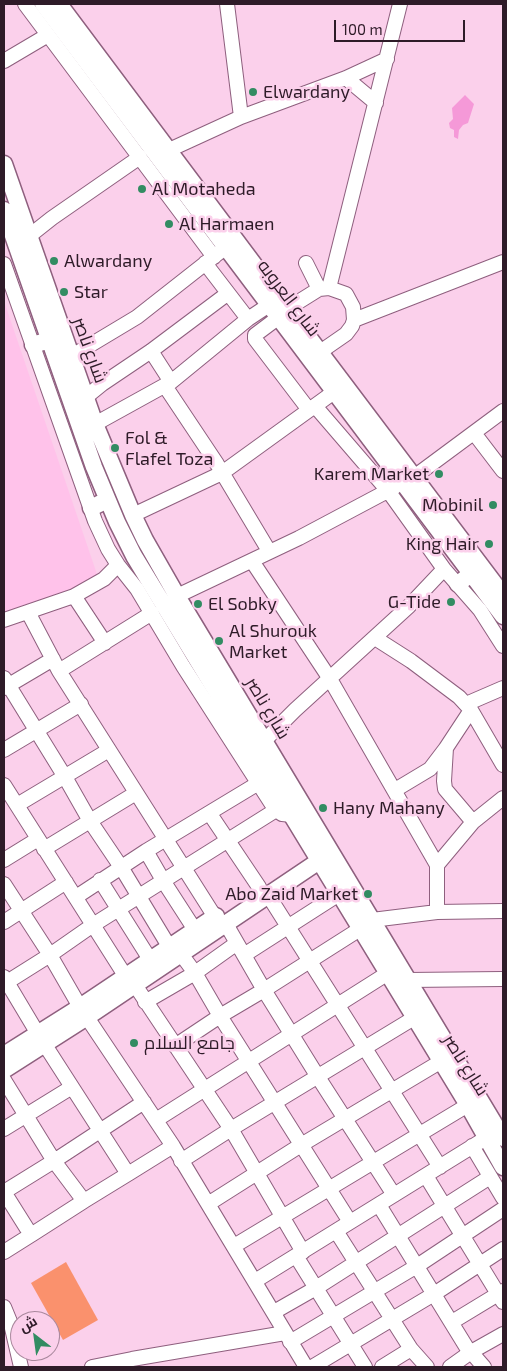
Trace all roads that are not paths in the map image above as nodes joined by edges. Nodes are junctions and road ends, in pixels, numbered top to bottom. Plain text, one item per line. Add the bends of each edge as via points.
1 (25, 4) edge
2 (43, 4) edge
3 (59, 4) edge
4 (227, 4) edge
5 (400, 4) edge
6 (48, 35) junction
7 (387, 59) junction
8 (4, 61) edge
9 (346, 78) junction
10 (111, 84) junction
11 (376, 103) junction
12 (241, 117) junction
13 (169, 150) junction
14 (140, 157) junction
15 (4, 164) edge
16 (4, 211) edge
17 (28, 237) junction
18 (215, 256) junction
19 (503, 262) edge
20 (4, 264) edge
21 (306, 264) dead end
22 (324, 288) junction
23 (227, 294) junction
24 (278, 310) junction
25 (248, 319) junction
26 (354, 320) junction
27 (49, 340) junction
28 (33, 345) junction
29 (151, 352) junction
30 (320, 352) junction
31 (72, 356) junction
32 (168, 384) junction
33 (334, 392) junction
34 (86, 397) junction
35 (312, 408) junction
36 (503, 411) edge
37 (95, 424) junction
38 (474, 433) junction
39 (503, 471) edge
40 (222, 473) junction
41 (408, 479) junction
42 (389, 492) junction
43 (108, 500) junction
44 (91, 508) junction
45 (133, 515) junction
46 (269, 551) junction
47 (252, 561) junction
48 (118, 565) junction
49 (444, 568) junction
50 (472, 573) junction
51 (458, 584) junction
52 (503, 595) edge
53 (74, 596) junction
54 (177, 596) junction
55 (28, 612) junction
56 (152, 613) junction
57 (503, 616) edge
58 (4, 620) edge
59 (375, 638) junction
60 (105, 643) junction
61 (503, 646) edge
62 (208, 663) junction
63 (56, 665) junction
64 (330, 679) junction
65 (5, 684) edge
66 (503, 688) edge
67 (80, 704) junction
68 (469, 707) junction
69 (36, 730) junction
70 (264, 741) junction
71 (446, 748) junction
72 (4, 750) edge
73 (109, 750) junction
74 (503, 765) edge
75 (65, 777) junction
76 (257, 784) junction
77 (4, 785) edge
78 (395, 790) junction
79 (136, 792) junction
80 (503, 798) edge
81 (17, 805) junction
82 (284, 812) junction
83 (210, 814) junction
84 (90, 821) junction
85 (473, 822) junction
86 (166, 840) junction
87 (229, 841) junction
88 (41, 844) junction
89 (146, 851) junction
90 (317, 856) junction
91 (4, 860) edge
92 (436, 865) junction
93 (121, 867) junction
94 (185, 868) junction
95 (100, 880) junction
96 (66, 882) junction
97 (164, 882) junction
98 (4, 884) edge
99 (263, 891) junction
100 (76, 896) junction
101 (138, 897) junction
102 (349, 901) junction
103 (118, 909) junction
104 (22, 910) junction
105 (503, 910) edge
106 (437, 912) junction
107 (220, 920) junction
108 (4, 922) edge
109 (94, 925) junction
110 (366, 925) junction
111 (289, 927) junction
112 (195, 930) junction
113 (241, 949) junction
114 (175, 951) junction
115 (50, 954) junction
116 (151, 961) junction
117 (309, 962) junction
118 (195, 973) junction
119 (398, 973) junction
120 (503, 979) edge
121 (5, 981) edge
122 (131, 981) junction
123 (264, 990) junction
124 (145, 1002) junction
125 (337, 1004) junction
126 (84, 1012) junction
127 (220, 1016) junction
128 (414, 1018) junction
129 (291, 1033) junction
130 (41, 1039) junction
131 (175, 1046) junction
132 (365, 1049) junction
133 (439, 1052) junction
134 (4, 1055) edge
135 (249, 1060) junction
136 (4, 1070) edge
137 (318, 1077) junction
138 (4, 1080) edge
139 (72, 1087) junction
140 (204, 1088) junction
141 (392, 1090) junction
142 (144, 1102) junction
143 (275, 1103) junction
144 (468, 1105) junction
145 (26, 1116) junction
146 (156, 1120) junction
147 (344, 1120) junction
148 (4, 1129) edge
149 (231, 1129) junction
150 (100, 1131) junction
151 (420, 1133) junction
152 (486, 1138) junction
153 (503, 1138) edge
154 (302, 1145) junction
155 (172, 1146) junction
156 (472, 1146) junction
157 (54, 1161) junction
158 (181, 1162) junction
159 (373, 1164) junction
160 (440, 1166) junction
161 (497, 1172) edge
162 (257, 1173) junction
163 (128, 1174) junction
164 (426, 1176) junction
165 (329, 1190) junction
166 (4, 1192) edge
167 (394, 1195) junction
168 (503, 1198) edge
169 (84, 1201) junction
170 (208, 1204) junction
171 (379, 1205) junction
172 (444, 1206) junction
173 (503, 1209) edge
174 (283, 1217) junction
175 (350, 1222) junction
176 (336, 1231) junction
177 (31, 1235) junction
178 (398, 1236) junction
179 (462, 1236) junction
180 (234, 1246) junction
181 (503, 1249) edge
182 (4, 1252) edge
183 (300, 1254) junction
184 (356, 1262) junction
185 (480, 1264) junction
186 (417, 1266) junction
187 (255, 1281) junction
188 (316, 1288) junction
189 (374, 1292) junction
190 (434, 1294) junction
191 (502, 1296) edge
192 (4, 1307) edge
193 (274, 1312) junction
194 (333, 1316) junction
195 (392, 1319) junction
196 (452, 1322) junction
197 (503, 1334) edge
198 (288, 1337) junction
199 (351, 1344) junction
200 (411, 1349) junction
201 (470, 1352) junction
202 (21, 1367) edge
203 (92, 1367) edge
204 (306, 1367) edge
205 (312, 1367) edge
206 (365, 1367) edge
207 (382, 1367) edge
208 (427, 1367) edge
209 (450, 1367) edge
210 (484, 1367) edge

1 - 6 street
2 - 10 main road, شارع العروبه
3 - 10 main road, شارع العروبه
4 - 12 street
5 - 7 street
6 - 8 street
6 - 14 street
7 - 9 street
7 - 11 street
9 - 11 street
9 - 12 street
10 - 13 main road, شارع العروبه
10 - 18 main road, شارع العروبه
11 - 22 street
12 - 13 street
13 - 24 main road, شارع العروبه
14 - 17 street
14 - 18 street
15 - 17 main road, شارع ناصر
16 - 27 main road, شارع ناصر
17 - 31 main road, شارع ناصر
18 - 23 street
18 - 24 main road, شارع العروبه
18 - 31 street via 137,317
19 - 26 street
20 - 28 street
21 - 22 street
22 - 24 street
22 - 26 street via 346,294 351,301
23 - 25 street
23 - 29 street
24 - 25 street
24 - 30 main road, شارع العروبه
24 - 33 main road, شارع العروبه
24 - 35 street via 254,339
25 - 32 street
26 - 30 street via 346,334
27 - 28 main road
27 - 43 main road, شارع ناصر
28 - 44 street
29 - 32 street
29 - 34 street
30 - 41 main road, شارع العروبه
31 - 34 main road, شارع ناصر
32 - 37 street
32 - 40 street
33 - 35 street
33 - 41 main road, شارع العروبه
34 - 37 main road, شارع ناصر
35 - 40 street
35 - 42 street
36 - 38 street
37 - 45 main road, شارع ناصر
38 - 39 street
38 - 41 street
40 - 45 street
40 - 46 street
41 - 42 street
41 - 50 main road, شارع العروبه
41 - 52 main road, شارع العروبه
42 - 46 street
42 - 49 street
43 - 44 main road
43 - 62 main road, شارع ناصر via 134,556
44 - 48 street
45 - 54 main road, شارع ناصر
46 - 47 street
47 - 54 street
47 - 64 street
48 - 53 street via 104,579
48 - 56 street
49 - 51 street
49 - 59 street
50 - 51 main road
50 - 57 main road, شارع العروبه
51 - 61 street via 480,610
53 - 55 street
53 - 60 street
54 - 62 main road, شارع ناصر
55 - 58 street
55 - 63 street
56 - 60 street
56 - 76 street
59 - 64 street
59 - 68 street via 450,688
60 - 63 street
62 - 70 main road, شارع ناصر
62 - 82 main road, شارع ناصر
63 - 65 street
63 - 67 street
64 - 70 street
64 - 78 street
65 - 69 street
66 - 68 street
67 - 69 street
67 - 73 street
68 - 71 street
68 - 74 street
69 - 72 street
69 - 75 street
70 - 102 main road, شارع ناصر
71 - 78 street via 430,769
71 - 85 street via 446,789
73 - 75 street
73 - 79 street
75 - 81 street
75 - 84 street
76 - 82 street
76 - 83 street
77 - 81 street
78 - 92 street
79 - 84 street
79 - 86 street
80 - 85 street
81 - 88 street
82 - 87 street
82 - 90 main road, شارع ناصر
83 - 86 street
83 - 87 street
84 - 88 street
84 - 93 street
85 - 92 street
86 - 89 street
86 - 94 street
87 - 94 street
87 - 99 street
88 - 91 street
88 - 96 street
89 - 93 street
89 - 97 street
90 - 99 main road
90 - 102 main road, شارع ناصر
92 - 106 street
93 - 95 street
93 - 101 street
94 - 97 street
94 - 107 street
95 - 100 street
95 - 103 street
96 - 100 street
96 - 104 street
97 - 101 street
97 - 112 street
98 - 104 street
99 - 107 main road
99 - 111 street
100 - 109 street
101 - 103 street
101 - 114 street
102 - 110 main road, شارع ناصر
102 - 111 street
103 - 109 street
103 - 116 street
104 - 108 street
104 - 115 street
105 - 106 street
106 - 110 street
107 - 112 main road
107 - 113 street
107 - 114 main road
109 - 115 street
109 - 122 street
110 - 117 street
110 - 119 main road, شارع ناصر
111 - 113 street
111 - 117 street
112 - 114 main road
113 - 118 street
113 - 123 street
114 - 116 main road
114 - 118 street
114 - 122 main road
115 - 121 street
115 - 126 street
116 - 122 main road
117 - 123 street
117 - 125 street
118 - 124 street
118 - 127 street
119 - 120 street
119 - 125 street
119 - 128 main road, شارع ناصر
119 - 133 main road, شارع ناصر
121 - 130 street
122 - 124 street
122 - 126 main road
123 - 127 street
123 - 129 street
124 - 131 street
125 - 129 street
125 - 132 street
126 - 130 main road
126 - 142 street
127 - 131 street
127 - 135 street
128 - 132 street
128 - 133 main road, شارع ناصر
129 - 135 street
129 - 137 street
130 - 134 main road
130 - 136 main road
130 - 139 street
131 - 140 street
132 - 137 street
132 - 141 street
133 - 141 street
133 - 144 main road, شارع ناصر
133 - 153 main road, شارع ناصر
135 - 140 street
135 - 143 street
137 - 143 street
137 - 147 street
138 - 145 street
139 - 145 street
139 - 150 street
140 - 146 street
140 - 149 street
141 - 147 street
141 - 151 street
142 - 146 street
142 - 150 street
143 - 149 street
143 - 154 street
144 - 151 street
144 - 152 main road, شارع ناصر
145 - 148 street
145 - 157 street
146 - 155 street
147 - 154 street
147 - 159 street
149 - 158 street
149 - 162 street
150 - 157 street
150 - 163 street
151 - 159 street
151 - 160 street
152 - 156 street
152 - 161 main road, شارع ناصر
154 - 162 street
154 - 165 street
155 - 158 street
155 - 163 street
156 - 160 street
156 - 161 street
157 - 166 street
157 - 169 street
158 - 170 street
159 - 165 street
159 - 167 street
160 - 164 street
161 - 168 street
161 - 172 street
162 - 170 street
162 - 174 street
163 - 169 street
164 - 167 street
164 - 172 street
165 - 174 street
165 - 175 street
166 - 177 street
167 - 171 street
169 - 177 street
170 - 180 street
171 - 175 street
171 - 178 street
172 - 178 street
172 - 179 street
173 - 179 street
174 - 180 street
174 - 183 street
175 - 176 street
176 - 183 street
176 - 184 street
177 - 182 street
178 - 184 street
178 - 186 street
179 - 185 street
179 - 186 street
180 - 187 street
181 - 185 street
183 - 187 street
183 - 188 street
184 - 188 street
184 - 189 street
185 - 190 street
185 - 191 street
186 - 189 street
186 - 190 street
187 - 193 street
188 - 193 street
188 - 194 street
189 - 194 street
189 - 195 street
190 - 195 street
190 - 196 street
191 - 196 street
192 - 202 street
193 - 198 street
194 - 198 street
194 - 199 street
195 - 199 street
195 - 200 street
196 - 201 street
197 - 201 street
198 - 203 street
198 - 204 street
199 - 205 street
199 - 206 street
200 - 207 street
200 - 208 street
201 - 209 street
201 - 210 street

